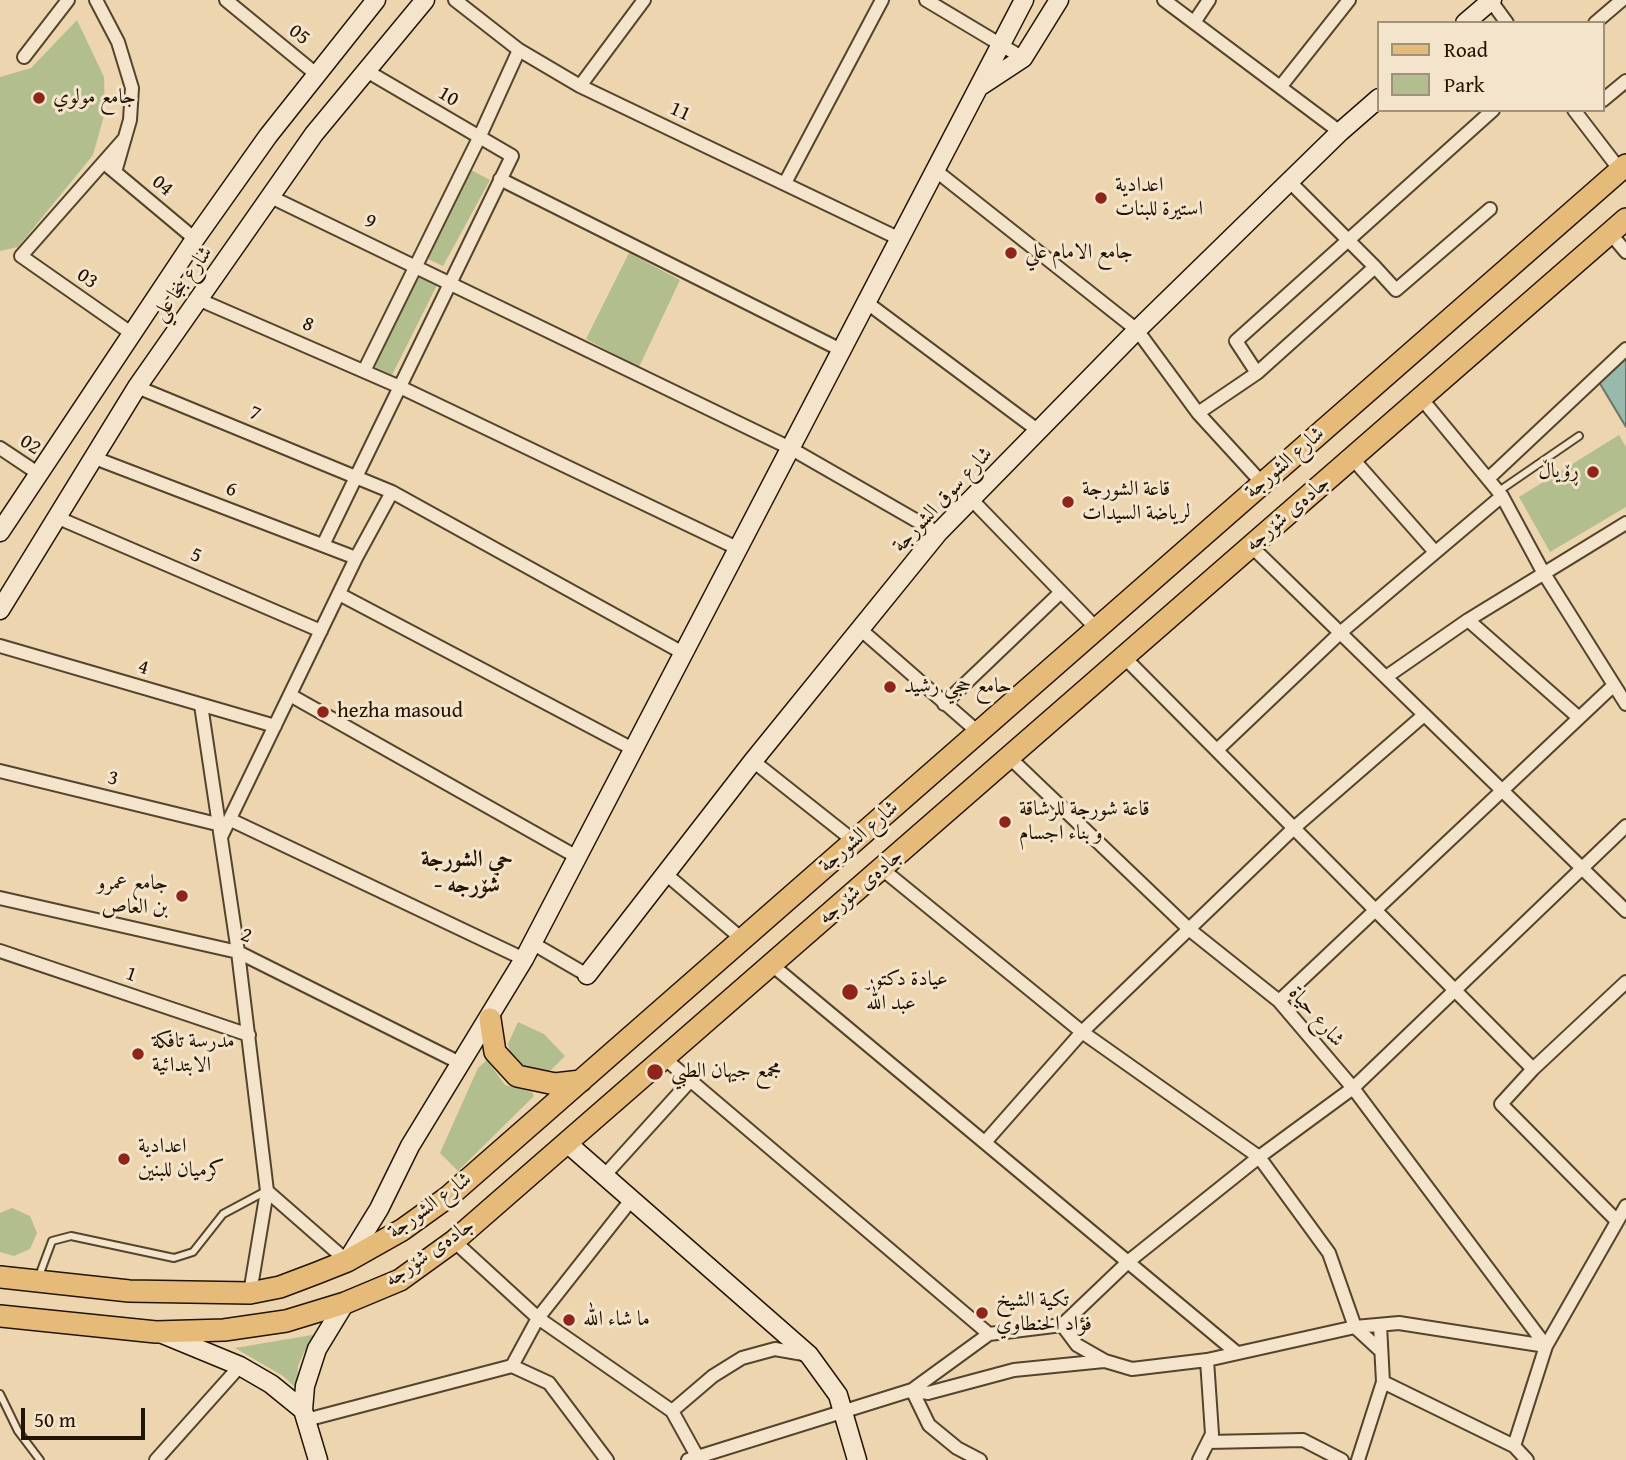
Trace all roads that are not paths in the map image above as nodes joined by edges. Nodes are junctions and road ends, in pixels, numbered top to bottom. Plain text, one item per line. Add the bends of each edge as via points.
1 (68, 0) edge
2 (96, 0) edge
3 (226, 0) edge
4 (376, 0) edge
5 (425, 0) edge
6 (455, 0) edge
7 (644, 0) edge
8 (882, 0) edge
9 (926, 0) edge
10 (1024, 0) edge
11 (1059, 0) edge
12 (1164, 0) edge
13 (1209, 0) edge
14 (1349, 0) edge
15 (1491, 0) edge
16 (1622, 0) edge
17 (1195, 20) junction
18 (1467, 21) edge
19 (1506, 21) edge
20 (1597, 21) edge
21 (1000, 45) junction
22 (519, 50) junction
23 (24, 57) dead end
24 (1023, 58) junction
25 (365, 70) junction
26 (316, 74) junction
27 (1626, 81) edge
28 (982, 85) junction
29 (580, 86) junction
30 (1281, 86) junction
31 (1605, 98) edge
32 (1378, 99) edge
33 (1491, 112) edge
34 (1582, 113) edge
35 (1340, 132) junction
36 (479, 138) junction
37 (110, 167) junction
38 (1623, 167) edge
39 (936, 170) junction
40 (500, 179) junction
41 (1290, 182) junction
42 (785, 183) junction
43 (272, 198) junction
44 (1490, 209) dead end
45 (1618, 226) edge
46 (195, 239) junction
47 (900, 239) junction
48 (1348, 241) junction
49 (1626, 252) edge
50 (415, 264) junction
51 (1375, 267) junction
52 (450, 282) junction
53 (200, 300) junction
54 (866, 302) junction
55 (1138, 330) junction
56 (131, 333) junction
57 (1626, 349) edge
58 (841, 350) junction
59 (364, 371) junction
60 (1258, 373) junction
61 (138, 387) junction
62 (400, 387) junction
63 (1421, 398) junction
64 (1198, 413) junction
65 (1040, 432) junction
66 (1579, 436) dead end
67 (0, 448) edge
68 (790, 448) junction
69 (92, 457) junction
70 (1352, 458) junction
71 (39, 474) junction
72 (359, 477) junction
73 (1490, 477) junction
74 (1262, 483) junction
75 (392, 492) junction
76 (1501, 493) junction
77 (972, 500) junction
78 (56, 517) junction
79 (1626, 523) edge
80 (0, 531) edge
81 (938, 533) junction
82 (323, 545) junction
83 (1251, 546) junction
84 (739, 549) junction
85 (1435, 552) junction
86 (356, 558) junction
87 (1544, 572) junction
88 (1061, 592) junction
89 (339, 594) junction
90 (0, 610) edge
91 (1468, 620) junction
92 (1096, 628) junction
93 (860, 629) junction
94 (321, 631) junction
95 (1340, 633) junction
96 (0, 646) edge
97 (683, 653) junction
98 (1124, 657) junction
99 (1386, 677) junction
100 (1614, 685) junction
101 (290, 695) junction
102 (944, 704) junction
103 (1626, 704) edge
104 (201, 705) junction
105 (1424, 715) junction
106 (1578, 716) junction
107 (275, 726) junction
108 (978, 732) junction
109 (631, 748) junction
110 (1217, 750) junction
111 (1010, 757) junction
112 (753, 761) junction
113 (0, 771) edge
114 (1502, 791) junction
115 (231, 820) junction
116 (1626, 826) edge
117 (1295, 827) junction
118 (220, 829) junction
119 (854, 841) junction
120 (577, 857) junction
121 (881, 869) junction
122 (1583, 870) junction
123 (667, 875) junction
124 (0, 898) edge
125 (1375, 909) junction
126 (1626, 911) edge
127 (1191, 930) junction
128 (742, 939) junction
129 (0, 951) edge
130 (528, 951) junction
131 (238, 952) junction
132 (772, 965) junction
133 (587, 975) joint
134 (1626, 982) edge
135 (1454, 989) junction
136 (1279, 1001) junction
137 (490, 1019) junction
138 (1082, 1032) junction
139 (249, 1035) junction
140 (664, 1058) junction
141 (460, 1063) junction
142 (1533, 1069) junction
143 (581, 1081) junction
144 (690, 1081) junction
145 (1353, 1088) junction
146 (986, 1142) junction
147 (567, 1143) junction
148 (1259, 1157) junction
149 (604, 1176) junction
150 (267, 1191) junction
151 (631, 1200) junction
152 (1626, 1206) edge
153 (1616, 1221) junction
154 (454, 1241) junction
155 (347, 1261) junction
156 (1129, 1261) junction
157 (0, 1277) edge
158 (37, 1281) junction
159 (250, 1293) junction
160 (345, 1303) junction
161 (0, 1316) edge
162 (538, 1318) junction
163 (1062, 1325) junction
164 (1380, 1325) junction
165 (1355, 1327) junction
166 (156, 1332) junction
167 (989, 1334) junction
168 (1546, 1346) junction
169 (1381, 1351) junction
170 (1237, 1353) junction
171 (809, 1356) junction
172 (1207, 1360) junction
173 (1105, 1361) junction
174 (240, 1366) junction
175 (512, 1366) junction
176 (1383, 1382) junction
177 (912, 1390) junction
178 (0, 1394) edge
179 (672, 1411) junction
180 (846, 1413) junction
181 (305, 1415) junction
182 (1208, 1442) junction
183 (1514, 1446) junction
184 (693, 1459) edge
185 (40, 1460) edge
186 (156, 1460) edge
187 (318, 1460) edge
188 (607, 1460) edge
189 (857, 1460) edge
190 (980, 1460) edge
191 (1199, 1460) edge
192 (1342, 1460) edge
193 (1358, 1460) edge
194 (1527, 1460) edge

1 - 23 street
2 - 37 street via 118,42 132,88 125,138
3 - 26 street, 05
4 - 26 street, شارع بنجا علي
5 - 25 street, شارع بنجا علي
6 - 22 street, 11
7 - 29 street
8 - 42 street
9 - 21 street
10 - 21 street
11 - 24 street
12 - 17 street
13 - 17 street
14 - 30 street
15 - 18 street
15 - 19 street
16 - 20 street
17 - 30 street
21 - 24 street
21 - 28 street
22 - 29 street, 11
22 - 36 street
24 - 28 street
25 - 36 street, 10
25 - 43 street, شارع بنجا علي via 314,134
26 - 46 street, شارع بنجا علي
27 - 31 street
28 - 39 street
29 - 42 street, 11
30 - 35 street
32 - 35 street, شارع سوق الشورجة
33 - 48 street
34 - 38 street
35 - 41 street, شارع سوق الشورجة
36 - 40 street, 10 via 512,156
36 - 50 street
37 - 46 street, 04
37 - 56 street, 03 via 21,256
38 - 74 main road, شارع الشورجة
39 - 47 street
39 - 55 street
40 - 52 street
40 - 58 street
41 - 48 street
41 - 55 street, شارع سوق الشورجة
42 - 47 street, 11
43 - 50 street, 9
43 - 53 street, شارع بنجا علي
44 - 51 street via 1396,290
45 - 49 street
45 - 63 main road, جادەی شۆرجە
46 - 56 street, شارع بنجا علي
47 - 54 street
48 - 51 street
48 - 60 street via 1236,341
50 - 52 street, 9
50 - 59 street
51 - 60 street
52 - 62 street
52 - 68 street, 9
53 - 59 street, 8
53 - 61 street, شارع بنجا علي
54 - 58 street
54 - 65 street
55 - 64 street
55 - 65 street, شارع سوق الشورجة
56 - 71 street, شارع بنجا علي
57 - 73 street
58 - 68 street
59 - 62 street, 8
60 - 64 street
61 - 69 street, شارع بنجا علي
61 - 72 street, 7
62 - 72 street
62 - 84 street, 8
63 - 70 main road, جادەی شۆرجە
63 - 73 street
64 - 74 street
65 - 77 street, شارع سوق الشورجة
66 - 76 lane
67 - 71 street, 02
68 - 81 street, 9
68 - 84 street
69 - 78 street, شارع بنجا علي
69 - 82 street, 6
70 - 83 main road, جادەی شۆرجە
70 - 85 street
71 - 80 street, شارع بنجا علي
72 - 75 street, 7
72 - 82 street
73 - 76 street
74 - 92 main road, شارع الشورجة
75 - 86 street
75 - 97 street, 7
76 - 85 street
76 - 87 street
77 - 81 street, شارع سوق الشورجة
77 - 88 street
78 - 90 street, شارع بنجا علي
78 - 94 street, 5
79 - 87 street
81 - 93 street, شارع سوق الشورجة
82 - 86 street, 6
83 - 95 street
83 - 98 main road, جادەی شۆرجە
84 - 97 street
85 - 95 street
86 - 89 street
87 - 91 street
87 - 100 street
88 - 92 street
88 - 102 street
89 - 94 street
89 - 109 street
91 - 99 street
91 - 106 street
92 - 108 main road, شارع الشورجة
93 - 102 street
93 - 112 street, شارع سوق الشورجة
94 - 101 street
95 - 99 street
95 - 110 street
96 - 104 street, 4
97 - 109 street
98 - 110 street
98 - 111 main road, جادەی شۆرجە
99 - 105 street
100 - 103 street
100 - 106 street
101 - 107 street
101 - 120 street
102 - 108 street
104 - 107 street, 4
104 - 118 street
105 - 114 street
105 - 117 street
106 - 114 street
107 - 115 street
108 - 119 main road, شارع الشورجة
109 - 120 street
110 - 117 street
111 - 121 main road, جادەی شۆرجە
111 - 127 street, شارع حياة
112 - 119 street
112 - 123 street, شارع سوق الشورجة
113 - 118 street, 3
114 - 122 street
114 - 125 street
115 - 118 street
115 - 130 street
116 - 122 street
117 - 125 street
117 - 127 street
118 - 131 street
119 - 128 main road, شارع الشورجة
120 - 130 street
121 - 132 main road, جادەی شۆرجە
121 - 138 street
122 - 126 street
122 - 135 street
123 - 128 street
123 - 133 street, شارع سوق الشورجة
124 - 131 street, 2
125 - 135 street
125 - 136 street
127 - 136 street, شارع حياة
127 - 138 street
128 - 132 main road
128 - 143 main road, شارع الشورجة
129 - 139 street, 1
130 - 133 street
130 - 137 street
131 - 139 street
131 - 141 street, 2
132 - 140 main road, جادەی شۆرجە
132 - 146 street
134 - 142 street
135 - 142 street
135 - 145 street
136 - 145 street, شارع حياة
137 - 141 street
137 - 143 main road via 495,1052 517,1076 537,1083
138 - 146 street
138 - 148 street
139 - 150 street
140 - 144 street
140 - 147 main road, جادەی شۆرجە
141 - 155 street
142 - 153 street via 1501,1104
143 - 155 main road, شارع الشورجة via 448,1197
144 - 149 street
144 - 167 street
145 - 148 street
145 - 168 street, شارع حياة
146 - 156 street
147 - 149 street
147 - 154 main road, جادەی شۆرجە
148 - 156 street
148 - 165 street via 1329,1253
149 - 151 street
150 - 155 street
150 - 158 lane via 223,1214 193,1252 174,1258 71,1236 52,1241
150 - 159 street
151 - 162 street
151 - 171 street
152 - 153 street
153 - 168 street
154 - 160 main road, جادەی شۆرجە via 400,1280
154 - 162 street
155 - 159 main road, شارع الشورجة via 280,1287
156 - 163 street
156 - 170 street
157 - 158 main road, شارع الشورجة
158 - 159 main road, شارع الشورجة via 129,1291
160 - 166 main road, جادەی شۆرجە via 286,1321 224,1330
160 - 181 street via 308,1370
161 - 166 main road, جادەی شۆرجە
162 - 175 street
162 - 179 street
163 - 167 street
163 - 173 street via 1077,1345
164 - 165 street
164 - 168 street via 1399,1323
164 - 169 street
165 - 169 street
165 - 170 street
166 - 174 street
167 - 177 street
168 - 183 street
169 - 176 street
170 - 172 street
171 - 179 street via 775,1349 743,1358 713,1376
171 - 180 street via 831,1381
172 - 173 street via 1132,1369
172 - 182 street via 1212,1434
173 - 177 street via 1014,1370 928,1393
174 - 181 street via 271,1384
174 - 186 street
175 - 181 street
175 - 188 street via 549,1383
176 - 183 street
176 - 193 street
177 - 180 street
177 - 190 street via 929,1425
178 - 185 lane via 18,1431
179 - 184 street
180 - 184 street
180 - 189 street
181 - 187 street
182 - 191 street
182 - 192 street via 1303,1440
183 - 194 street

